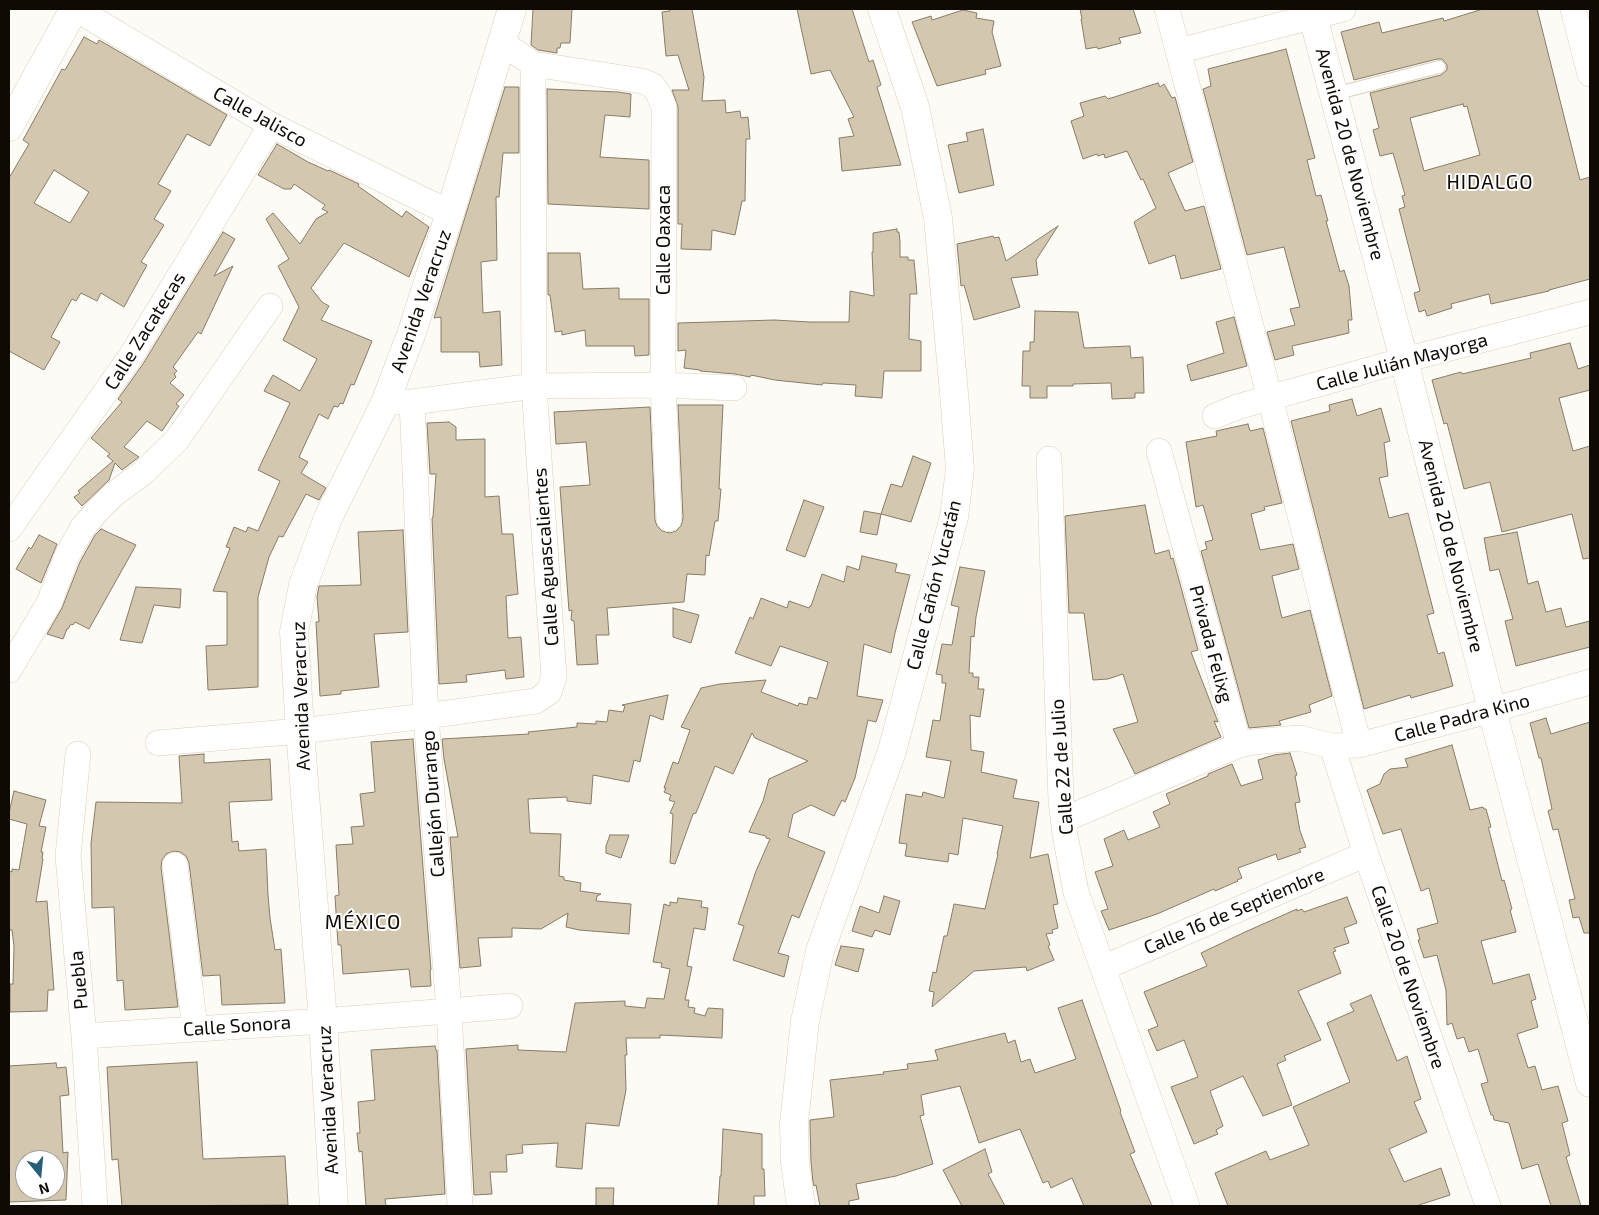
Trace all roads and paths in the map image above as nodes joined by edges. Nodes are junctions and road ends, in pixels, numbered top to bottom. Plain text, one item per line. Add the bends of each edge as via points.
1 (75, 9) edge
2 (512, 9) edge
3 (882, 9) edge
4 (1167, 9) edge
5 (1344, 9) edge
6 (1573, 9) edge
7 (1313, 13) edge
8 (501, 42) junction
9 (1178, 51) junction
10 (533, 64) junction
11 (1438, 67) dead end
12 (1590, 74) edge
13 (1334, 94) junction
14 (271, 125) junction
15 (9, 127) edge
16 (450, 213) junction
17 (270, 306) dead end
18 (1590, 312) edge
19 (1404, 360) junction
20 (663, 385) junction
21 (534, 386) junction
22 (734, 388) dead end
23 (1270, 398) junction
24 (398, 402) junction
25 (1215, 416) dead end
26 (1159, 451) dead end
27 (1049, 459) dead end
28 (669, 519) dead end
29 (9, 530) edge
30 (9, 670) edge
31 (1590, 682) edge
32 (1492, 710) junction
33 (426, 716) junction
34 (300, 731) junction
35 (158, 743) dead end
36 (1239, 745) junction
37 (1359, 745) junction
38 (1332, 746) junction
39 (78, 754) dead end
40 (1063, 820) junction
41 (1366, 854) junction
42 (175, 865) dead end
43 (1103, 968) junction
44 (510, 1006) dead end
45 (449, 1011) junction
46 (323, 1020) junction
47 (195, 1029) junction
48 (84, 1036) junction
49 (1590, 1083) edge
50 (95, 1206) edge
51 (334, 1206) edge
52 (460, 1206) edge
53 (801, 1206) edge
54 (1188, 1206) edge
55 (1488, 1206) edge

1 - 14 street, Calle Jalisco
1 - 15 street
2 - 8 street, Avenida Veracruz
3 - 53 street, Calle Cañón Yucatán via 915,106 938,218 960,469 954,517 892,751 820,951 805,1021 794,1123
4 - 9 street
5 - 7 street
6 - 12 street
7 - 9 street
7 - 13 street, Avenida 20 de Noviembre
8 - 10 street
8 - 16 street, Avenida Veracruz
9 - 23 street
10 - 20 street, Calle Oaxaca via 642,81 652,85 664,107
10 - 21 street, Calle Aguascalientes
11 - 13 lane
13 - 19 street, Avenida 20 de Noviembre
14 - 16 street, Calle Jalisco
14 - 29 street, Calle Zacatecas via 131,356
16 - 24 street, Avenida Veracruz via 412,332
17 - 30 street via 176,441 144,472 114,494 83,527 48,603
18 - 19 street, Calle Julián Mayorga
19 - 23 street, Calle Julián Mayorga
19 - 32 street, Avenida 20 de Noviembre
20 - 21 street
20 - 22 street
20 - 28 street, Calle Oaxaca
21 - 24 street
21 - 33 street, Calle Aguascalientes via 554,677 550,692 536,701
23 - 25 street, Calle Julián Mayorga
23 - 37 street
24 - 33 street, Callejón Durango
24 - 34 street, Avenida Veracruz via 328,518 303,585 294,632
26 - 36 street, Privada Felixg
27 - 40 street, Calle 22 de Julio
31 - 32 street, Calle Padra Kino
32 - 37 street, Calle Padra Kino
32 - 49 street, Avenida 20 de Noviembre
33 - 34 street, Calle Aguascalientes
33 - 45 street, Callejón Durango
34 - 35 street, Calle Aguascalientes
34 - 46 street, Avenida Veracruz
36 - 38 street via 1300,738
36 - 40 street
37 - 38 street, Calle Padra Kino
38 - 41 street, Calle 20 de Noviembre
39 - 48 street, Puebla via 68,856
40 - 43 street, Calle 22 de Julio via 1076,892
41 - 43 street, Calle 16 de Septiembre
41 - 55 street, Calle 20 de Noviembre
42 - 47 street
43 - 54 street, Calle 22 de Julio
44 - 45 street, Calle Sonora
45 - 46 street, Calle Sonora
45 - 52 street, Callejón Durango
46 - 47 street, Calle Sonora
46 - 51 street, Avenida Veracruz
47 - 48 street, Calle Sonora
48 - 50 street, Puebla

